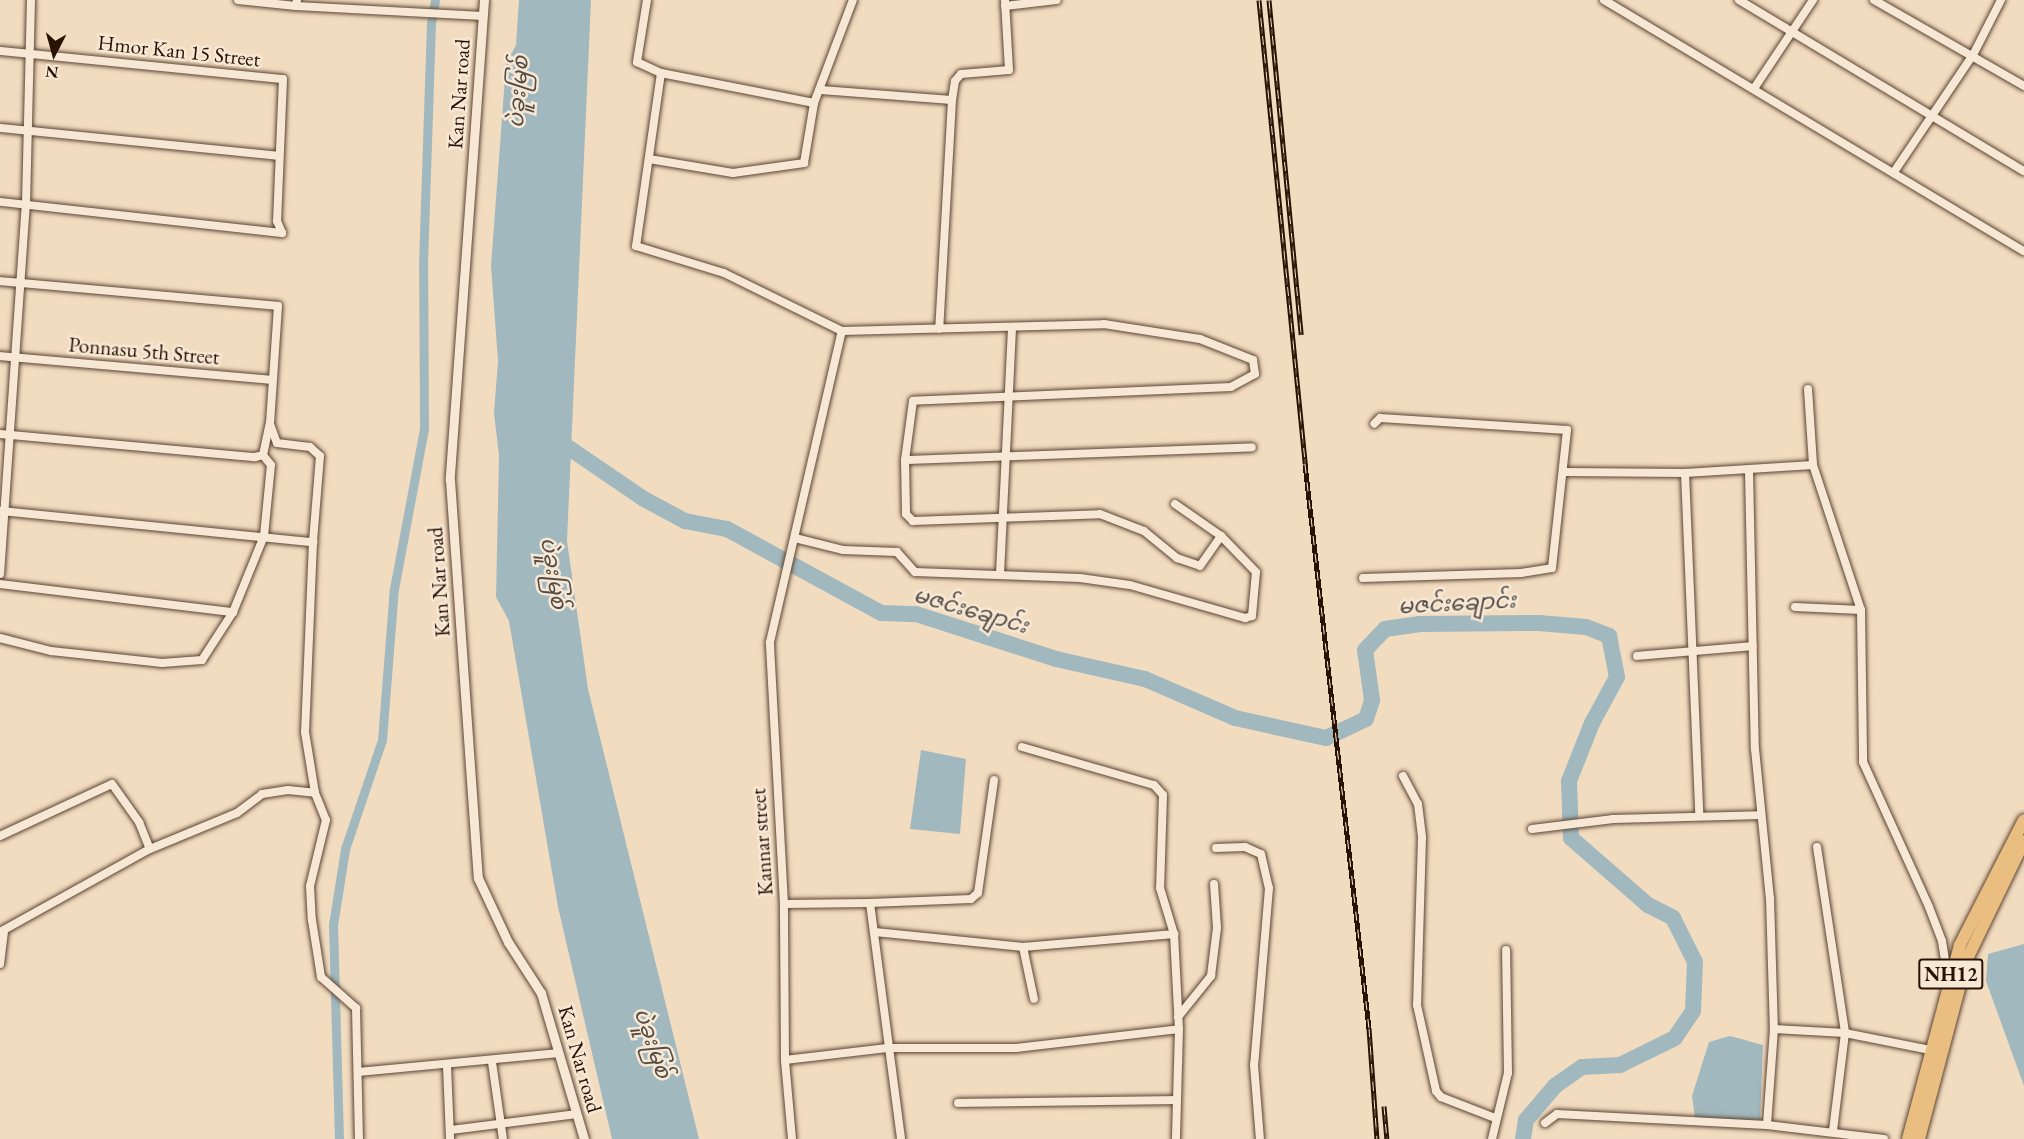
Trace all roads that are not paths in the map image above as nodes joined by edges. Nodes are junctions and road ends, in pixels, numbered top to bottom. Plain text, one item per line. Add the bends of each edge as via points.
1 (32, 0) edge
2 (238, 0) edge
3 (484, 0) edge
4 (647, 0) edge
5 (853, 0) edge
6 (1057, 0) edge
7 (1604, 0) edge
8 (1739, 0) edge
9 (1813, 0) edge
10 (1874, 0) edge
11 (2001, 0) edge
12 (296, 3) edge
13 (1005, 3) edge
14 (483, 16) junction
15 (1794, 32) junction
16 (0, 51) edge
17 (31, 54) junction
18 (1973, 56) junction
19 (661, 73) junction
20 (2024, 86) edge
21 (1755, 87) junction
22 (821, 90) junction
23 (952, 100) junction
24 (814, 103) junction
25 (1933, 116) junction
26 (0, 128) edge
27 (29, 130) junction
28 (279, 156) junction
29 (650, 159) junction
30 (2024, 171) edge
31 (1894, 172) junction
32 (0, 202) edge
33 (26, 204) junction
34 (2024, 251) edge
35 (0, 281) edge
36 (20, 283) junction
37 (1012, 327) junction
38 (939, 329) junction
39 (842, 332) junction
40 (0, 356) edge
41 (12, 358) junction
42 (272, 380) junction
43 (1808, 389) dead end
44 (1008, 398) junction
45 (270, 424) junction
46 (1374, 424) dead end
47 (4, 434) edge
48 (1252, 447) dead end
49 (263, 455) junction
50 (1008, 456) junction
51 (906, 460) junction
52 (1813, 465) junction
53 (1749, 471) junction
54 (1564, 472) junction
55 (1685, 473) junction
56 (1175, 504) dead end
57 (3, 511) edge
58 (1002, 515) junction
59 (264, 536) junction
60 (1221, 536) junction
61 (313, 542) junction
62 (794, 542) junction
63 (0, 574) edge
64 (1000, 574) junction
65 (1363, 579) dead end
66 (0, 584) edge
67 (1795, 607) dead end
68 (1861, 610) junction
69 (233, 612) junction
70 (0, 638) edge
71 (1753, 646) junction
72 (1693, 651) junction
73 (1637, 656) dead end
74 (1022, 747) dead end
75 (1403, 776) dead end
76 (994, 780) dead end
77 (315, 793) junction
78 (1699, 814) junction
79 (1761, 814) junction
80 (2024, 820) edge
81 (1532, 829) dead end
82 (0, 836) edge
83 (2024, 841) edge
84 (1817, 847) dead end
85 (1216, 848) dead end
86 (150, 849) junction
87 (1214, 884) dead end
88 (870, 903) junction
89 (784, 904) junction
90 (2, 932) edge
91 (875, 932) junction
92 (1174, 934) junction
93 (1023, 947) junction
94 (1506, 950) dead end
95 (0, 964) edge
96 (1949, 979) junction
97 (1034, 999) dead end
98 (1178, 1017) junction
99 (1179, 1029) junction
100 (1774, 1029) junction
101 (1845, 1033) junction
102 (887, 1048) junction
103 (1936, 1051) junction
104 (559, 1053) junction
105 (785, 1060) junction
106 (492, 1062) junction
107 (447, 1066) junction
108 (358, 1072) junction
109 (1175, 1100) junction
110 (958, 1103) dead end
111 (577, 1114) junction
112 (1495, 1118) junction
113 (1545, 1123) dead end
114 (1767, 1125) junction
115 (502, 1126) junction
116 (1833, 1131) junction
117 (451, 1135) edge
118 (359, 1139) edge
119 (503, 1139) edge
120 (584, 1139) edge
121 (792, 1139) edge
122 (901, 1139) edge
123 (1176, 1139) edge
124 (1260, 1139) edge
125 (1492, 1139) edge
126 (1884, 1139) edge
127 (1908, 1139) edge
128 (1918, 1139) edge

1 - 17 street
2 - 12 street
3 - 14 street, Kan Nar road
4 - 19 street via 637,62
5 - 22 street
6 - 13 street
7 - 21 street
8 - 15 street
9 - 15 street
10 - 18 street
11 - 18 street
12 - 14 street
13 - 23 street via 1009,70 961,74 955,81
14 - 104 street, Kan Nar road via 450,480 478,878 508,942 541,993
15 - 21 street
15 - 25 street
16 - 17 street, Hmor Kan 15 Street
17 - 27 street
17 - 28 street, Hmor Kan 15 Street via 283,79
18 - 20 street
18 - 25 street
19 - 24 street
19 - 29 street
21 - 31 street
22 - 23 street
22 - 24 street
23 - 38 street
24 - 29 street via 804,163 733,173
25 - 30 street
25 - 31 street
26 - 27 street
27 - 28 street
27 - 33 street
28 - 33 street via 277,221 282,233
29 - 39 street via 636,246 724,273
31 - 34 street
32 - 33 street
33 - 36 street
35 - 36 street
36 - 41 street
36 - 42 street via 278,306
37 - 38 street
37 - 44 street
37 - 44 street via 1104,324 1200,339 1253,360 1255,374 1231,387
38 - 39 street
39 - 62 street, Kannar street
40 - 41 street, Ponnasu 5th Street
41 - 42 street, Ponnasu 5th Street
41 - 47 street
42 - 45 street
43 - 52 street
44 - 50 street
44 - 51 street via 913,401
45 - 49 street
45 - 61 street via 277,443 310,447 320,456
46 - 54 street via 1380,418 1567,430
47 - 49 street
47 - 57 street
48 - 50 street
49 - 59 street via 271,465
50 - 51 street
50 - 58 street
51 - 58 street via 906,514 913,521
52 - 53 street
52 - 68 street
53 - 55 street
53 - 71 street
54 - 55 street
54 - 65 street via 1552,568 1521,573
55 - 72 street
56 - 60 street
57 - 59 street
57 - 63 street
58 - 60 street via 1100,514 1144,531 1191,565 1200,566
58 - 64 street
59 - 61 street
59 - 69 street
60 - 64 street via 1256,572 1252,616 1245,618 1131,585
61 - 77 street via 305,732
62 - 64 street via 897,552 915,572
62 - 89 street, Kannar street via 770,642 769,673
66 - 69 street
67 - 68 street
68 - 96 street via 1863,762 1929,907 1942,941
69 - 70 street via 202,660 162,663 51,651
71 - 72 street
71 - 79 street
72 - 73 street
72 - 78 street
74 - 92 street via 1154,785 1163,795 1160,888
75 - 112 street via 1418,804 1422,895 1417,1005 1437,1091 1441,1097
76 - 88 street via 978,893 971,899
77 - 86 street via 288,790 262,794 237,813
77 - 108 street via 326,820 310,886 321,977 356,1008
78 - 79 street
78 - 81 street
79 - 100 street via 1770,898
80 - 96 highway, NH12 via 1973,918
82 - 86 street via 112,784 139,822
83 - 103 highway, NH12 via 1968,959
84 - 101 street
85 - 124 street via 1245,847 1261,854 1269,888 1254,1065
86 - 90 street
87 - 98 street via 1217,927 1211,976
88 - 89 street
88 - 91 street
89 - 105 street, Kannar street
90 - 95 street
91 - 93 street
91 - 102 street
92 - 93 street
92 - 98 street
93 - 97 street
94 - 112 street via 1508,1072
96 - 103 highway, NH12
98 - 99 street
99 - 102 street via 1016,1048
99 - 109 street
100 - 101 street
100 - 114 street
101 - 103 street
101 - 116 street
102 - 105 street
102 - 122 street
103 - 127 highway, NH12
103 - 128 highway, NH12
104 - 106 street
104 - 111 street, Kan Nar road
105 - 121 street, Kannar street
106 - 107 street
106 - 115 street
107 - 108 street
107 - 117 street
108 - 118 street
109 - 110 street
109 - 123 street
111 - 115 street
111 - 120 street, Kan Nar road
112 - 125 street
113 - 114 street via 1557,1114
114 - 116 street
115 - 117 street
115 - 119 street
116 - 126 street

